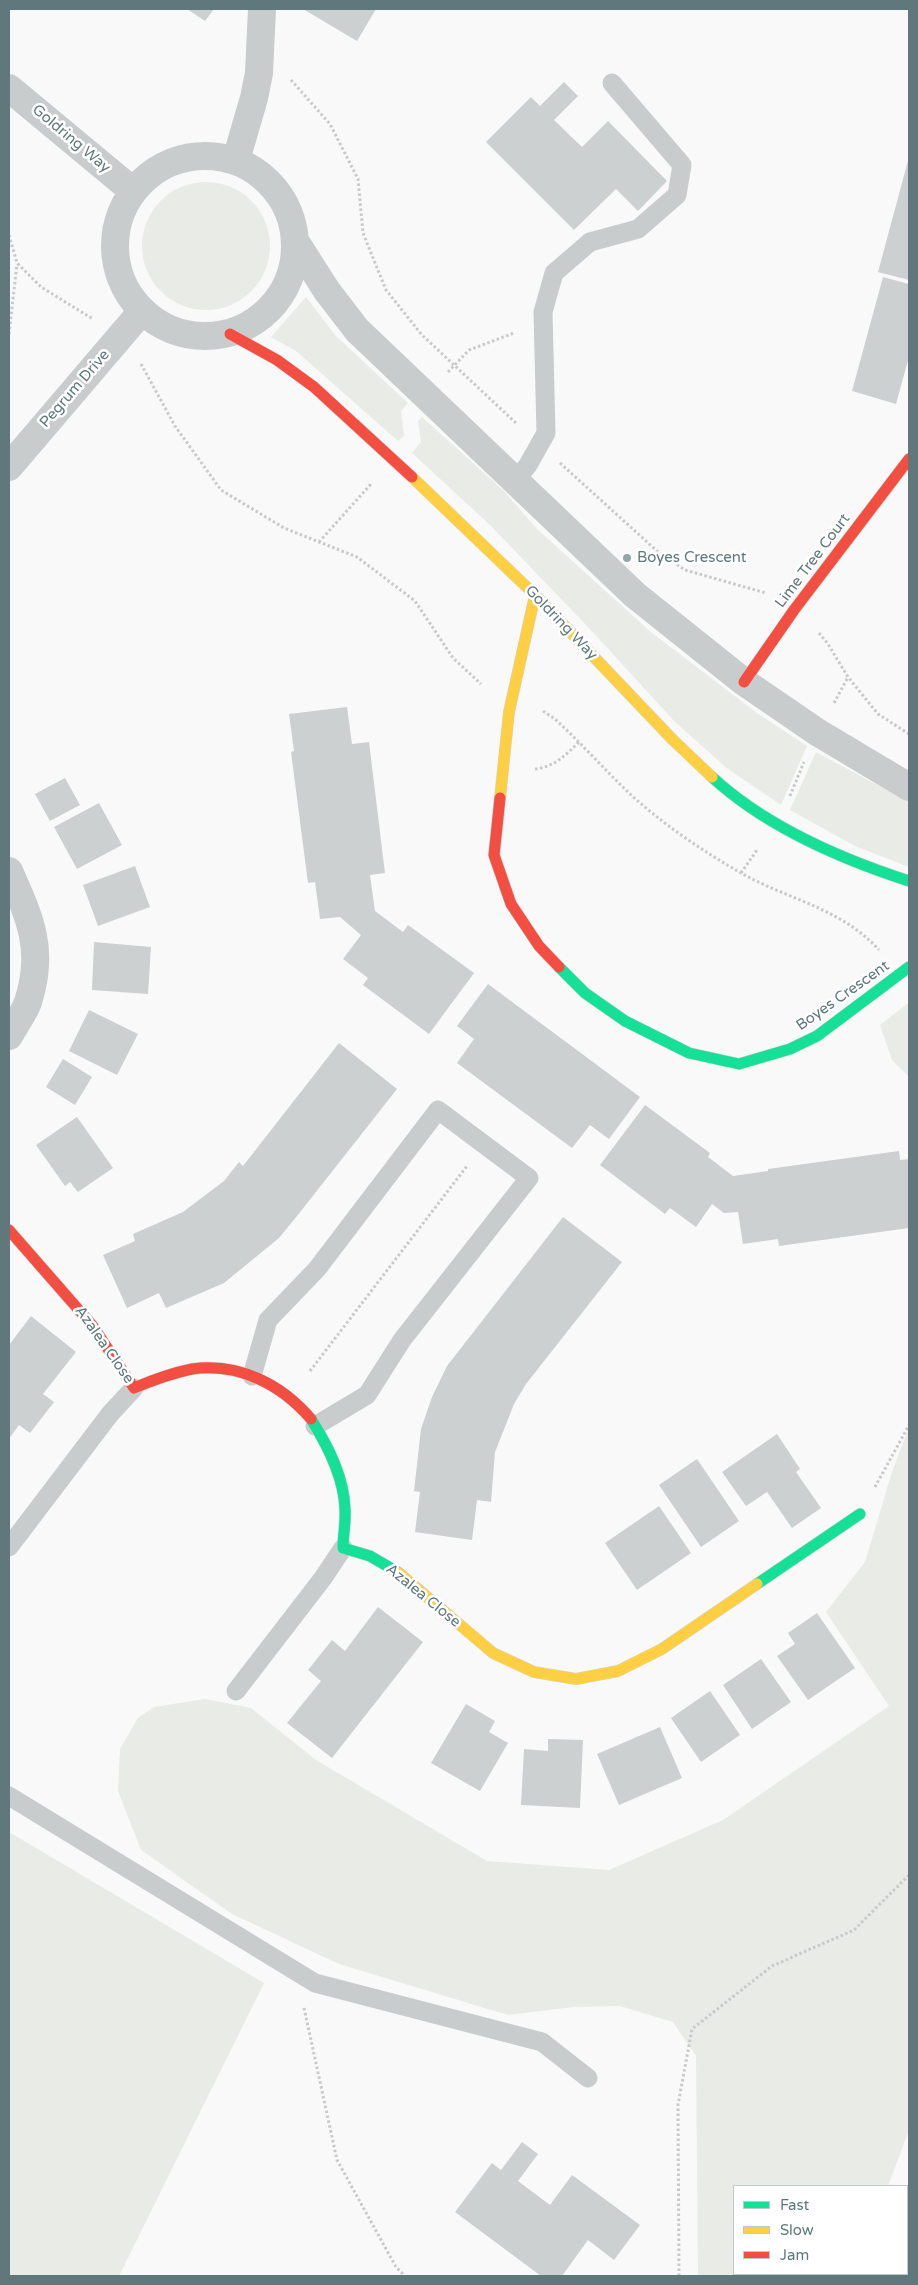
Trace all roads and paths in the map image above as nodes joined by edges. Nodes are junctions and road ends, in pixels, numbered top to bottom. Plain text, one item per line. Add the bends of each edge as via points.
1 (262, 9) edge
2 (259, 73) junction
3 (612, 83) dead end
4 (9, 88) edge
5 (236, 160) junction
6 (133, 191) junction
7 (9, 235) edge
8 (296, 244) junction
9 (17, 263) junction
10 (142, 311) junction
11 (9, 334) edge
12 (230, 334) junction
13 (120, 337) junction
14 (539, 445) junction
15 (909, 459) edge
16 (9, 467) edge
17 (515, 481) junction
18 (535, 595) junction
19 (794, 610) junction
20 (848, 677) junction
21 (744, 682) junction
22 (511, 700) junction
23 (817, 732) junction
24 (909, 734) edge
25 (579, 742) junction
26 (502, 773) junction
27 (909, 787) edge
28 (774, 823) junction
29 (9, 871) edge
30 (741, 873) junction
31 (909, 881) edge
32 (909, 967) edge
33 (899, 974) junction
34 (9, 1036) edge
35 (483, 1144) junction
36 (9, 1230) edge
37 (252, 1376) junction
38 (134, 1388) junction
39 (290, 1398) junction
40 (909, 1425) edge
41 (315, 1426) junction
42 (860, 1514) joint
43 (9, 1547) edge
44 (342, 1548) junction
45 (236, 1691) dead end
46 (9, 1796) edge
47 (909, 1875) edge
48 (296, 1971) junction
49 (588, 2078) dead end
50 (405, 2276) edge
51 (679, 2276) edge

1 - 2 street
2 - 5 street
2 - 14 path via 288,77 330,124 358,179 363,233 386,290 453,367
3 - 14 lane via 682,165 677,195 638,229 590,242 554,273 543,312 546,433
4 - 6 street, Goldring Way
5 - 6 street via 208,155 180,159 154,171
5 - 8 street via 260,174 279,193 292,217
6 - 10 street via 120,214 114,239 116,266 126,290
7 - 9 path
8 - 12 street via 292,273 279,300 257,321
8 - 17 street via 357,330
9 - 11 path
9 - 13 path via 41,287
10 - 12 street via 168,329 199,337
10 - 13 street, Pegrum Drive
12 - 18 street, Goldring Way via 277,360 314,387
13 - 16 street, Pegrum Drive
13 - 22 path via 146,370 175,426 221,490 284,528 357,557 415,601 453,658 477,682
14 - 17 lane
14 - 19 path via 657,551 685,570 764,592
15 - 19 street, Lime Tree Court
17 - 21 street via 635,595
18 - 22 street, Boyes Crescent
18 - 28 street, Goldring Way via 672,739 722,786
19 - 20 path via 828,644
19 - 21 street, Lime Tree Court
20 - 23 path
20 - 24 path via 878,714
21 - 23 street
22 - 25 path via 531,704 555,719
22 - 26 street, Boyes Crescent
23 - 27 street
23 - 28 path via 786,806
25 - 26 path via 564,758 543,768
25 - 30 path via 628,792 670,826
26 - 33 street, Boyes Crescent via 494,855 511,904 539,946 585,992 625,1022 689,1054 740,1064 790,1049 817,1036
28 - 30 path
28 - 31 street, Goldring Way via 868,868
29 - 34 street via 29,917 36,945 35,973 28,1004
30 - 33 path via 829,911 859,930
32 - 33 street, Boyes Crescent
35 - 37 lane via 438,1110 318,1269 268,1320
35 - 39 path
35 - 41 lane via 529,1178 402,1340 367,1395
36 - 38 street, Azalea Close via 92,1325
37 - 38 street, Azalea Close via 197,1369 167,1375
37 - 39 street, Azalea Close via 271,1383
38 - 43 lane via 110,1414
39 - 41 street, Azalea Close
40 - 42 path
41 - 44 street, Azalea Close via 326,1442 339,1475 345,1507
42 - 44 street, Azalea Close via 662,1649 618,1671 576,1679 534,1672 492,1653 399,1573 370,1556
44 - 45 lane via 323,1578
46 - 48 lane
47 - 51 path via 854,1930 772,1966 692,2029 678,2105
48 - 49 lane via 315,1983 542,2042
48 - 50 path via 337,2160 396,2267

